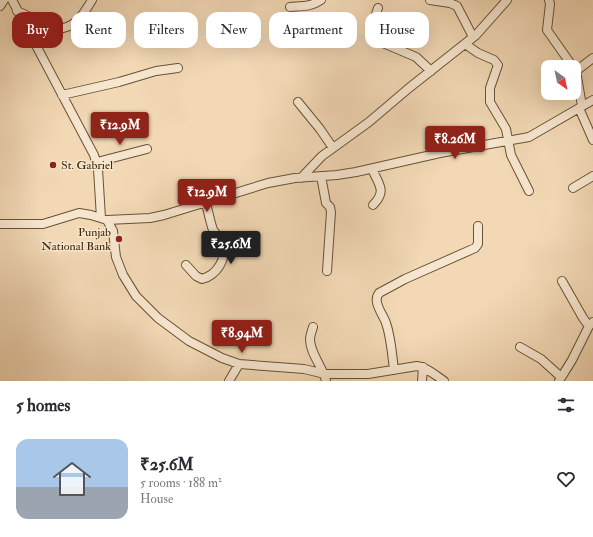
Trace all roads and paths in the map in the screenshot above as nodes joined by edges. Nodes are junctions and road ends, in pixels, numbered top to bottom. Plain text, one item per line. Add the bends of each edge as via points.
1 (4, 0) edge
2 (12, 0) edge
3 (92, 0) edge
4 (320, 0) edge
5 (430, 0) edge
6 (507, 0) edge
7 (549, 0) edge
8 (0, 6) edge
9 (290, 7) dead end
10 (378, 8) dead end
11 (17, 11) junction
12 (473, 37) junction
13 (465, 44) junction
14 (593, 58) edge
15 (568, 60) edge
16 (581, 65) edge
17 (178, 68) dead end
18 (432, 72) junction
19 (62, 95) junction
20 (579, 100) edge
21 (298, 102) dead end
22 (592, 103) edge
23 (580, 107) junction
24 (508, 140) junction
25 (593, 140) edge
26 (333, 148) junction
27 (148, 150) dead end
28 (97, 162) junction
29 (372, 169) junction
30 (321, 176) junction
31 (593, 176) edge
32 (300, 178) junction
33 (573, 188) dead end
34 (529, 191) dead end
35 (206, 202) junction
36 (373, 205) dead end
37 (104, 219) junction
38 (0, 224) edge
39 (478, 226) dead end
40 (186, 265) dead end
41 (327, 270) dead end
42 (562, 281) dead end
43 (591, 324) edge
44 (313, 326) dead end
45 (520, 347) dead end
46 (239, 364) junction
47 (423, 367) junction
48 (394, 370) junction
49 (359, 377) edge
50 (325, 378) edge
51 (560, 379) edge
52 (230, 381) edge
53 (422, 381) edge
54 (444, 381) edge

1 - 8 street
2 - 11 street
3 - 11 street via 77,21 63,29 56,29
4 - 9 street via 308,6
5 - 12 street via 458,6
6 - 12 street
7 - 15 street via 547,30
10 - 18 street via 370,32 371,38 416,57
11 - 19 street
12 - 13 street
13 - 18 street
13 - 24 street via 478,54 494,60 498,65 489,98 506,129
14 - 16 street
17 - 19 street via 156,71
18 - 26 street
19 - 28 street
20 - 23 street
21 - 26 street
22 - 23 street
23 - 24 street via 529,137
23 - 25 street
24 - 29 street
24 - 34 street via 511,155
26 - 32 street
27 - 28 street
28 - 37 street
29 - 30 street via 337,176
29 - 36 street via 382,193
30 - 32 street
30 - 41 street via 326,203 331,212
31 - 33 street
32 - 35 street via 268,183
35 - 37 street via 150,218
35 - 40 street via 213,230 223,244 222,260 214,273 202,279
37 - 38 street via 91,214 79,214 43,224
37 - 46 street via 113,231 118,263 136,296 158,318 189,341
39 - 48 street via 478,244 475,248 405,279 377,296 377,304 388,331
42 - 43 street via 583,318
43 - 51 street
44 - 50 street via 310,339 312,348
45 - 51 street via 541,359
46 - 50 street via 304,369
46 - 52 street
47 - 48 street
47 - 53 street
47 - 54 street
48 - 49 street
49 - 50 street

